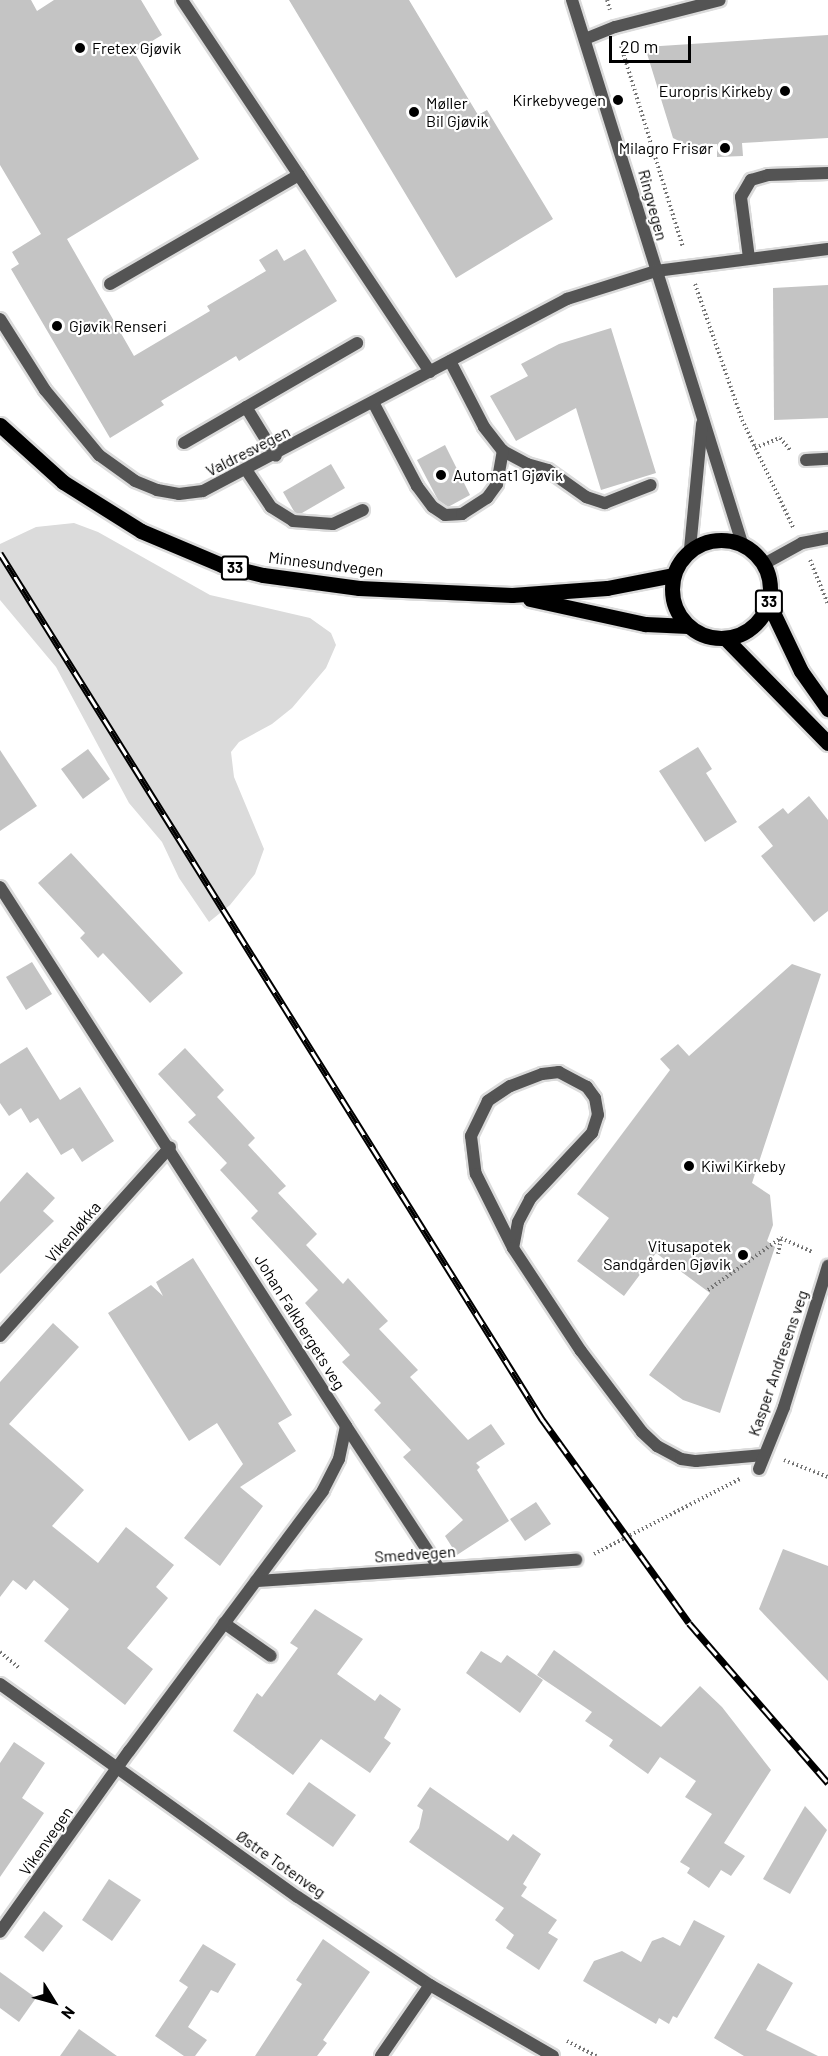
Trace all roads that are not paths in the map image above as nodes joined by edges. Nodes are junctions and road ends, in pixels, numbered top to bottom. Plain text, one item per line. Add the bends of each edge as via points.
1 (182, 0) edge
2 (572, 0) edge
3 (720, 0) edge
4 (585, 39) junction
5 (828, 173) edge
6 (299, 175) junction
7 (828, 249) edge
8 (748, 258) junction
9 (656, 271) junction
10 (110, 284) dead end
11 (0, 320) edge
12 (357, 343) dead end
13 (450, 361) junction
14 (430, 372) junction
15 (374, 404) junction
16 (246, 407) junction
17 (702, 420) junction
18 (0, 426) edge
19 (184, 443) dead end
20 (503, 450) junction
21 (276, 456) junction
22 (828, 459) edge
23 (806, 460) road end
24 (247, 471) junction
25 (651, 485) dead end
26 (363, 510) dead end
27 (828, 538) edge
28 (742, 543) junction
29 (690, 549) junction
30 (764, 564) junction
31 (674, 575) junction
32 (512, 595) junction
33 (769, 604) junction
34 (688, 626) junction
35 (725, 638) junction
36 (828, 708) edge
37 (828, 743) edge
38 (0, 887) edge
39 (170, 1147) junction
40 (513, 1248) junction
41 (828, 1266) edge
42 (0, 1336) edge
43 (346, 1426) junction
44 (764, 1455) junction
45 (759, 1469) road end
46 (576, 1560) road end
47 (439, 1568) junction
48 (255, 1581) junction
49 (224, 1623) junction
50 (271, 1656) dead end
51 (0, 1684) edge
52 (117, 1767) junction
53 (0, 1932) edge
54 (430, 1985) junction
55 (381, 2056) edge
56 (553, 2056) edge

1 - 6 street
2 - 4 street, Ringvegen
3 - 4 street via 615,27
4 - 9 street, Ringvegen
5 - 8 street via 768,175 752,180 741,197
6 - 10 street
6 - 14 street
7 - 8 street, Valdresvegen
8 - 9 street, Valdresvegen
9 - 13 street, Valdresvegen via 567,299
9 - 17 street, Ringvegen
11 - 24 street, Valdresvegen via 45,390 99,455 135,481 179,494 203,491
12 - 16 street
13 - 14 street, Valdresvegen
13 - 20 street via 484,428
14 - 15 street, Valdresvegen
15 - 20 street via 417,486 433,507 445,515 462,514 487,498 497,484
15 - 21 street, Valdresvegen
16 - 19 street
16 - 21 street
17 - 28 street, Ringvegen
17 - 29 street, Ringvegen
18 - 32 main road, Minnesundvegen / 33 via 63,482 103,509 141,531 222,565 309,583
20 - 25 street via 526,464 548,470 586,497 605,502
21 - 24 street, Valdresvegen
22 - 23 street
24 - 26 street via 271,507 293,521 333,524
27 - 30 street via 802,543
28 - 29 main road via 720,538
28 - 30 main road
29 - 31 main road
30 - 33 main road, 33 via 770,579
31 - 32 main road, Minnesundvegen / 33 via 607,588
31 - 34 main road via 672,599
32 - 34 main road, Minnesundvegen / 33 via 645,624
33 - 35 main road, 33 via 752,627
33 - 36 main road, 33 via 801,671
34 - 35 main road, Minnesundvegen / 33 via 705,636
35 - 37 main road
38 - 39 street, Johan Falkbergets veg
39 - 42 street, Vikenløkka
39 - 43 street, Johan Falkbergets veg
40 - 40 street via 476,1174 471,1136 488,1101 510,1086 559,1072 586,1087 595,1098 598,1115 584,1142 530,1199 518,1222
40 - 44 street via 581,1351 657,1446 681,1459 696,1461
41 - 44 street, Kasper Andresens veg
43 - 47 street, Johan Falkbergets veg
43 - 48 street via 339,1459 323,1491
44 - 45 street, Kasper Andresens veg
46 - 47 street, Smedvegen
47 - 48 street, Smedvegen
48 - 49 street
49 - 50 street
49 - 52 street
51 - 52 street, Østre Totenveg
52 - 53 street, Vikenvegen
52 - 54 street, Østre Totenveg via 298,1897
54 - 55 street
54 - 56 street, Østre Totenveg

